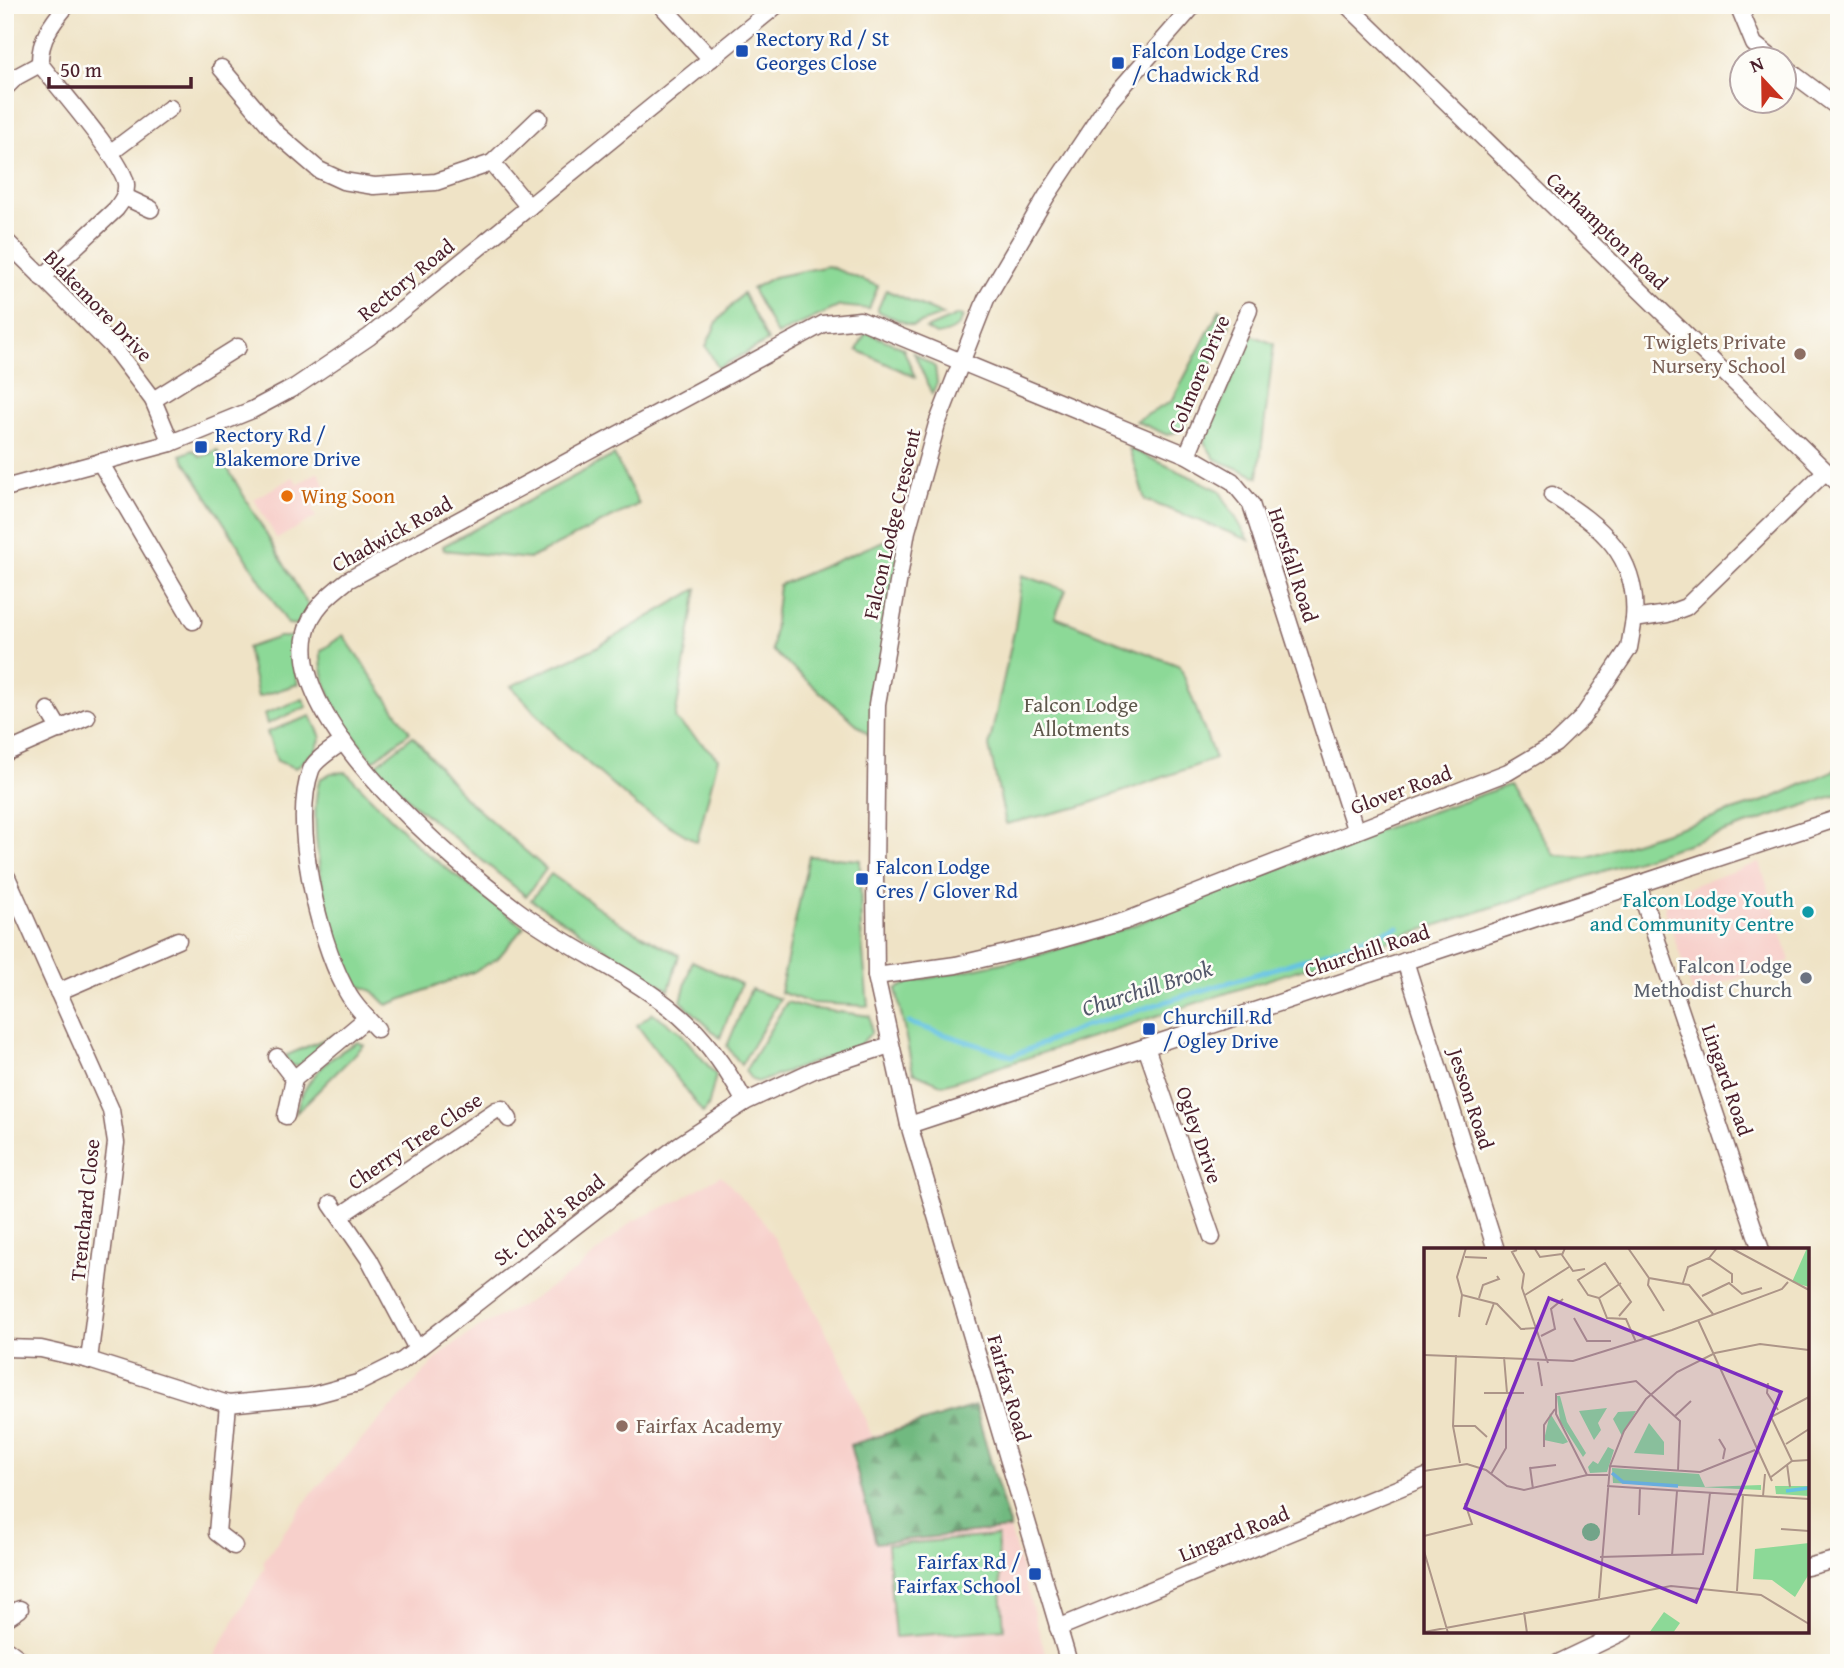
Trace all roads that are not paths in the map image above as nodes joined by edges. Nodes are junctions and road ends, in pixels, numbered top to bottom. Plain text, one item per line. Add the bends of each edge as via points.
1 (67, 5) edge
2 (661, 5) edge
3 (777, 5) edge
4 (1194, 5) edge
5 (1347, 5) edge
6 (1738, 5) edge
7 (1756, 46) edge
8 (711, 59) junction
9 (40, 64) junction
10 (221, 68) dead end
11 (1798, 77) edge
12 (5, 88) edge
13 (170, 108) dead end
14 (1839, 108) edge
15 (539, 118) dead end
16 (110, 153) junction
17 (492, 163) junction
18 (125, 197) junction
19 (529, 207) junction
20 (151, 209) dead end
21 (5, 240) edge
22 (42, 278) junction
23 (1249, 310) dead end
24 (237, 346) dead end
25 (962, 360) junction
26 (153, 400) junction
27 (171, 443) junction
28 (1187, 455) junction
29 (100, 462) junction
30 (1826, 471) junction
31 (1839, 484) edge
32 (5, 488) edge
33 (1552, 495) dead end
34 (1634, 619) junction
35 (193, 621) dead end
36 (48, 710) dead end
37 (87, 717) dead end
38 (60, 730) junction
39 (343, 741) junction
40 (5, 753) edge
41 (1839, 817) edge
42 (1355, 829) junction
43 (7, 877) dead end
44 (1638, 884) junction
45 (178, 940) dead end
46 (1405, 961) junction
47 (876, 976) junction
48 (58, 992) junction
49 (890, 1045) junction
50 (1146, 1047) junction
51 (277, 1057) dead end
52 (294, 1079) junction
53 (745, 1102) junction
54 (286, 1116) dead end
55 (509, 1119) dead end
56 (909, 1125) junction
57 (1212, 1237) dead end
58 (1495, 1248) edge
59 (1760, 1248) edge
60 (5, 1348) edge
61 (417, 1349) junction
62 (89, 1360) junction
63 (228, 1404) junction
64 (1424, 1478) edge
65 (234, 1546) dead end
66 (1839, 1559) edge
67 (1809, 1566) edge
68 (20, 1609) dead end
69 (5, 1619) edge
70 (1058, 1628) junction
71 (1621, 1633) edge
72 (5, 1648) edge
73 (25, 1663) edge
74 (1069, 1663) edge
75 (1558, 1663) edge

1 - 9 street via 51,25 40,51
2 - 8 street
3 - 8 street, Rectory Road
4 - 25 street, Falcon Lodge Crescent via 1141,62 1077,148 992,289
5 - 30 street, Carhampton Road
6 - 7 street
8 - 19 street, Rectory Road
9 - 12 street
9 - 16 street
10 - 17 street via 276,133 319,170 343,181 401,186 436,182
11 - 14 street
13 - 16 street
15 - 17 street
16 - 18 street via 127,182
17 - 19 street
18 - 20 street
18 - 22 street
19 - 27 street, Rectory Road via 333,363 251,410
21 - 22 street, Blakemore Drive
22 - 26 street, Blakemore Drive via 113,347
23 - 28 street, Colmore Drive
24 - 26 street
25 - 28 street, Horsfall Road
25 - 39 street, Chadwick Road via 860,320 823,324 348,580 314,612 305,634 310,681
25 - 47 street, Falcon Lodge Crescent via 937,424 907,531 877,704
26 - 27 street, Blakemore Drive
27 - 29 street, Rectory Road
28 - 42 street, Horsfall Road via 1232,481 1251,504
29 - 32 street, Rectory Road
29 - 35 street
30 - 31 street, Carhampton Road
30 - 34 street via 1686,607
33 - 34 street, Glover Road via 1587,517 1618,547 1635,599
34 - 42 street, Glover Road via 1629,648 1582,718 1555,744 1508,772
36 - 38 street
37 - 38 street
38 - 40 street
39 - 52 street via 312,767 304,822 323,938 344,988 372,1023
39 - 53 street, Chadwick Road via 408,818 517,911 669,1007 717,1058
41 - 44 street, Churchill Road
42 - 47 street, Glover Road via 1125,921 956,965
43 - 48 street, Trenchard Close
44 - 46 street, Churchill Road
44 - 59 street, Lingard Road
45 - 48 street
46 - 50 street, Churchill Road
46 - 58 street, Jesson Road
47 - 49 street, Falcon Lodge Crescent
48 - 62 street, Trenchard Close via 111,1110 116,1143
49 - 53 street, St. Chad's Road via 814,1070
49 - 56 street, Falcon Lodge Crescent
50 - 56 street, Churchill Road
50 - 57 street, Ogley Drive
51 - 52 street
52 - 54 street
53 - 61 street, St. Chad's Road via 679,1145
55 - 61 street, Cherry Tree Close via 502,1109 496,1110 336,1209
56 - 70 street, Fairfax Road
60 - 62 street, St. Chad's Road via 41,1349
61 - 63 street, St. Chad's Road via 358,1383 310,1396
62 - 63 street, St. Chad's Road
63 - 65 street via 217,1533
64 - 70 street, Lingard Road
66 - 67 street
68 - 69 street
70 - 74 street, Fairfax Road
71 - 75 street
72 - 73 street

